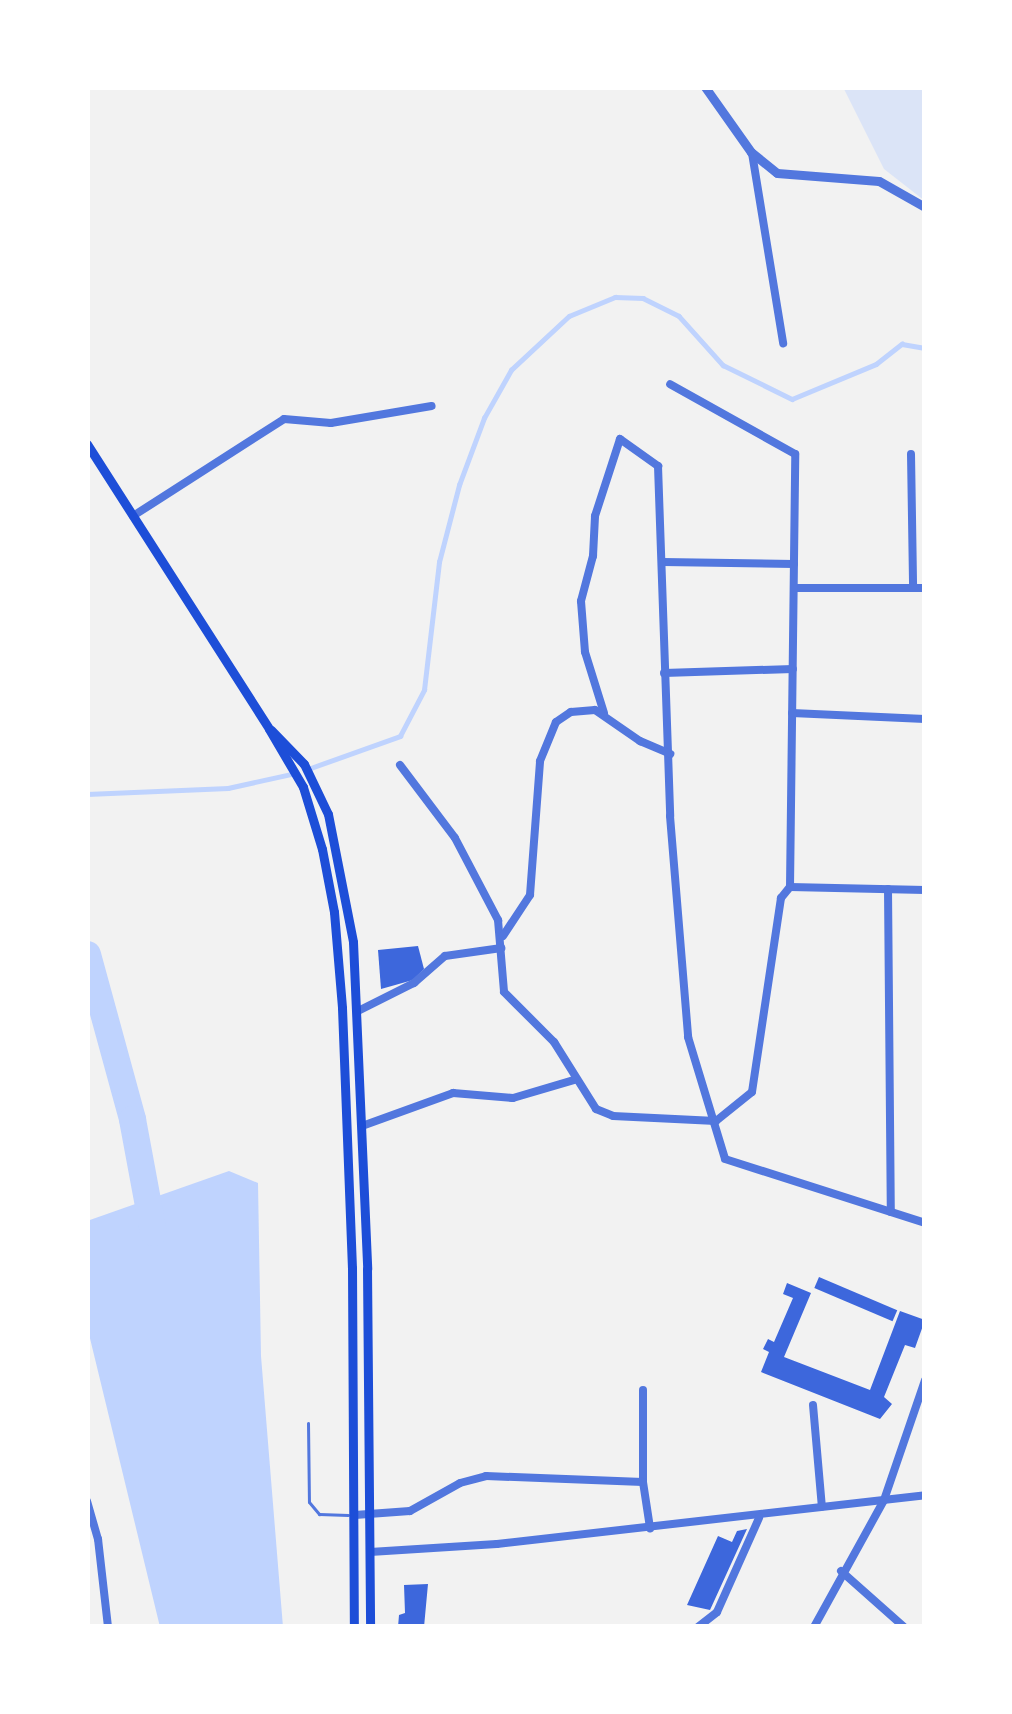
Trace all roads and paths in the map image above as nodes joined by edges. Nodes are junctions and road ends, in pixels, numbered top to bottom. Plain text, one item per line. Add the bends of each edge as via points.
1 (705, 87) edge
2 (752, 152) junction
3 (925, 207) edge
4 (783, 343) dead end
5 (670, 384) dead end
6 (432, 406) dead end
7 (87, 444) edge
8 (911, 454) dead end
9 (131, 517) junction
10 (663, 562) junction
11 (794, 564) junction
12 (794, 588) junction
13 (914, 588) junction
14 (925, 588) edge
15 (793, 669) junction
16 (664, 673) junction
17 (604, 713) junction
18 (792, 713) junction
19 (925, 719) edge
20 (670, 754) junction
21 (292, 759) junction
22 (400, 765) dead end
23 (790, 887) junction
24 (888, 889) junction
25 (925, 890) edge
26 (502, 943) junction
27 (358, 1011) junction
28 (574, 1080) junction
29 (716, 1121) junction
30 (362, 1126) junction
31 (891, 1212) junction
32 (925, 1223) edge
33 (925, 1380) edge
34 (643, 1390) dead end
35 (813, 1405) dead end
36 (308, 1423) dead end
37 (643, 1482) junction
38 (925, 1495) edge
39 (884, 1500) junction
40 (87, 1502) edge
41 (822, 1507) junction
42 (355, 1515) junction
43 (370, 1515) junction
44 (759, 1517) junction
45 (650, 1528) junction
46 (370, 1552) junction
47 (355, 1553) junction
48 (842, 1571) junction
49 (108, 1627) edge
50 (354, 1627) edge
51 (370, 1627) edge
52 (698, 1627) edge
53 (814, 1627) edge
54 (904, 1627) edge

1 - 2 street
2 - 3 street via 776,173 879,181
2 - 4 street
5 - 11 street via 795,454
6 - 9 street via 331,423 284,419
7 - 9 main road
8 - 13 street
9 - 21 main road
10 - 11 street
10 - 16 street
10 - 17 street via 658,466 620,439 595,516 581,601 585,652
11 - 12 street
12 - 13 street
12 - 15 street
13 - 14 street
15 - 16 street
15 - 18 street
16 - 20 street
17 - 20 street
17 - 26 street via 571,712 544,743 530,896
18 - 19 street
18 - 23 street
20 - 29 street via 688,1036
21 - 27 main road via 319,793 343,878
21 - 42 main road via 329,880 339,960
22 - 26 street via 455,838
23 - 24 street
23 - 29 street via 781,898 752,1092
24 - 25 street
24 - 31 street
26 - 27 street via 445,956 414,983
26 - 28 street via 504,992 554,1042
27 - 30 main road
28 - 29 street via 604,1113
28 - 30 street via 513,1098 452,1094
29 - 31 street via 725,1159
30 - 43 main road
31 - 32 street
33 - 39 street
34 - 37 street
35 - 41 street
36 - 42 lane via 309,1502 319,1514
37 - 43 street via 486,1476 423,1507
37 - 45 street
38 - 39 street
39 - 41 street
39 - 48 street
40 - 49 street
41 - 44 street
42 - 43 street
42 - 47 main road
43 - 46 main road
44 - 45 street
44 - 52 street via 717,1612
45 - 46 street
46 - 47 main road
46 - 51 main road
47 - 50 main road
48 - 53 street
48 - 54 street

